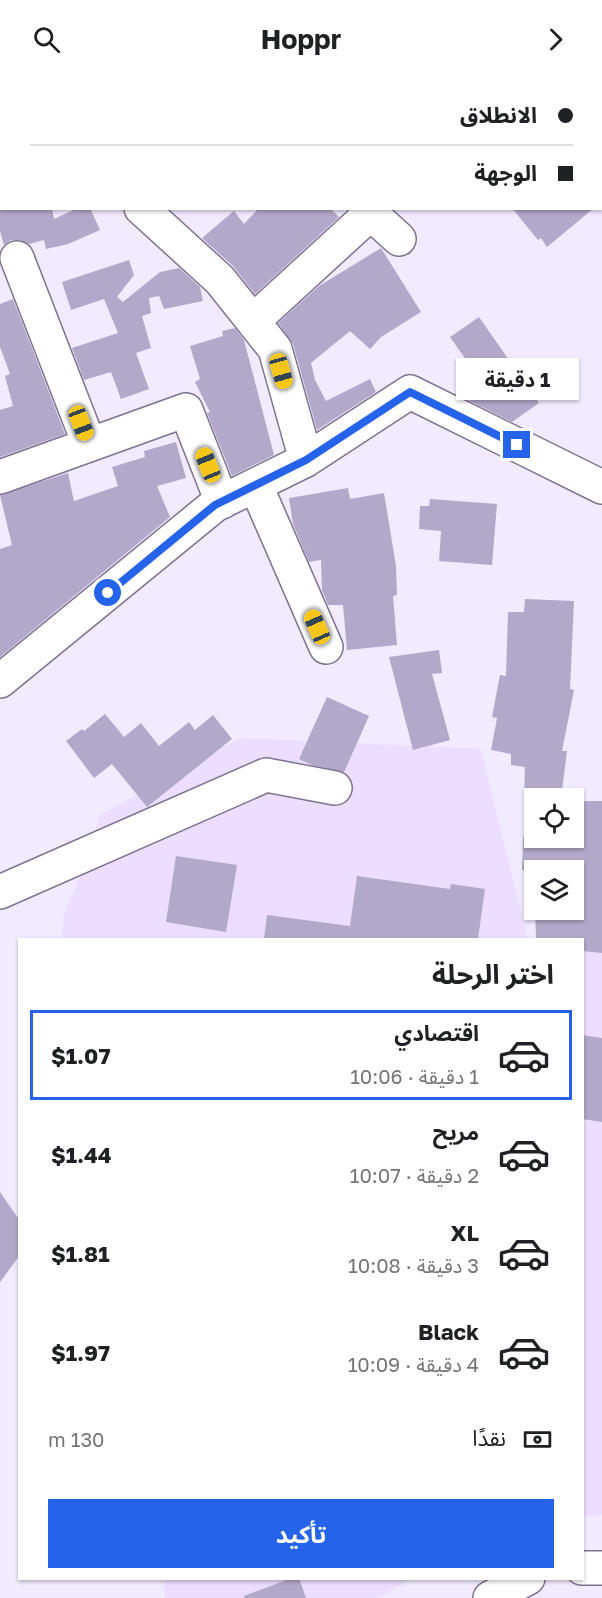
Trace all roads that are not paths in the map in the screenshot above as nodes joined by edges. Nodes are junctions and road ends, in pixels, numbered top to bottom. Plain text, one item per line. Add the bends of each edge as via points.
1 (143, 210) edge
2 (368, 211) edge
3 (399, 239) dead end
4 (17, 258) dead end
5 (253, 321) junction
6 (89, 444) junction
7 (306, 460) junction
8 (0, 477) edge
9 (256, 486) junction
10 (602, 487) edge
11 (222, 502) junction
12 (326, 647) dead end
13 (0, 681) edge
14 (335, 788) dead end
15 (0, 892) edge
16 (584, 1568) edge
17 (602, 1568) edge
18 (524, 1580) edge
19 (490, 1598) edge

1 - 5 street via 220,280
2 - 3 street
2 - 5 street
4 - 6 street
5 - 7 street via 275,349
6 - 8 street
6 - 11 street via 186,410
7 - 9 street
7 - 10 street via 410,392
9 - 11 street
9 - 12 street
11 - 13 street
14 - 15 street via 266,775
16 - 17 street
18 - 19 street

